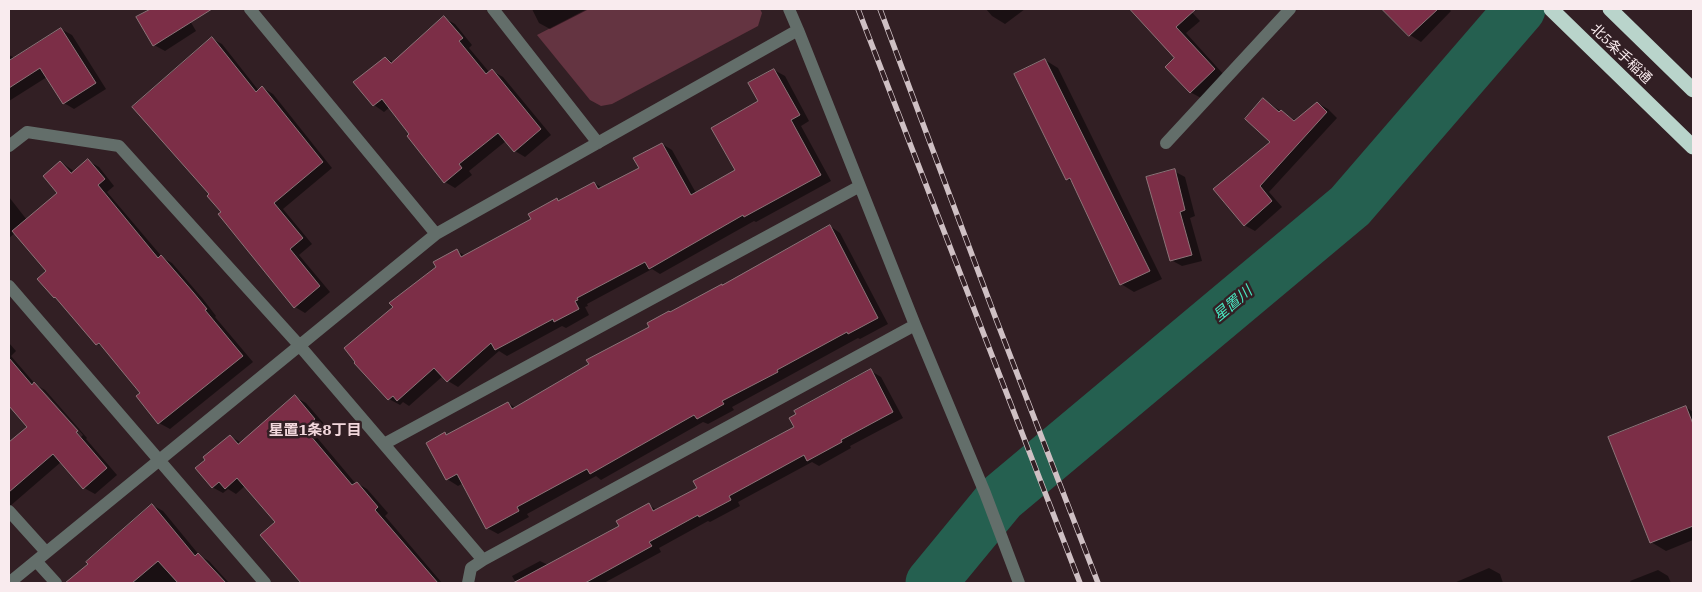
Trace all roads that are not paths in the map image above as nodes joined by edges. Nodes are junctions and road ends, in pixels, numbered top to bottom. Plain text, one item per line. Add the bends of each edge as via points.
1 (250, 9) edge
2 (493, 9) edge
3 (789, 9) edge
4 (1290, 9) edge
5 (1551, 9) edge
6 (1610, 9) edge
7 (798, 30) junction
8 (1693, 90) edge
9 (598, 143) junction
10 (1166, 143) dead end
11 (9, 146) edge
12 (1693, 147) edge
13 (860, 186) junction
14 (436, 234) junction
15 (9, 286) edge
16 (915, 325) junction
17 (299, 346) junction
18 (384, 444) junction
19 (159, 460) junction
20 (9, 511) edge
21 (46, 552) junction
22 (483, 560) junction
23 (36, 561) junction
24 (9, 583) edge
25 (56, 583) edge
26 (265, 583) edge
27 (468, 583) edge
28 (1019, 583) edge

1 - 14 street
2 - 9 street
3 - 7 street
4 - 10 street
5 - 12 highway, 北5条手稲通
6 - 8 highway, 北5条手稲通
7 - 9 street
7 - 13 street
9 - 14 street
11 - 17 street via 27,132 120,146
13 - 16 street
13 - 18 street
14 - 17 street
15 - 19 street
16 - 22 street
16 - 28 street
17 - 18 street
17 - 19 street
18 - 22 street
19 - 21 street
19 - 26 street
20 - 21 street
21 - 23 street
22 - 27 street via 471,568
23 - 24 street
23 - 25 street

